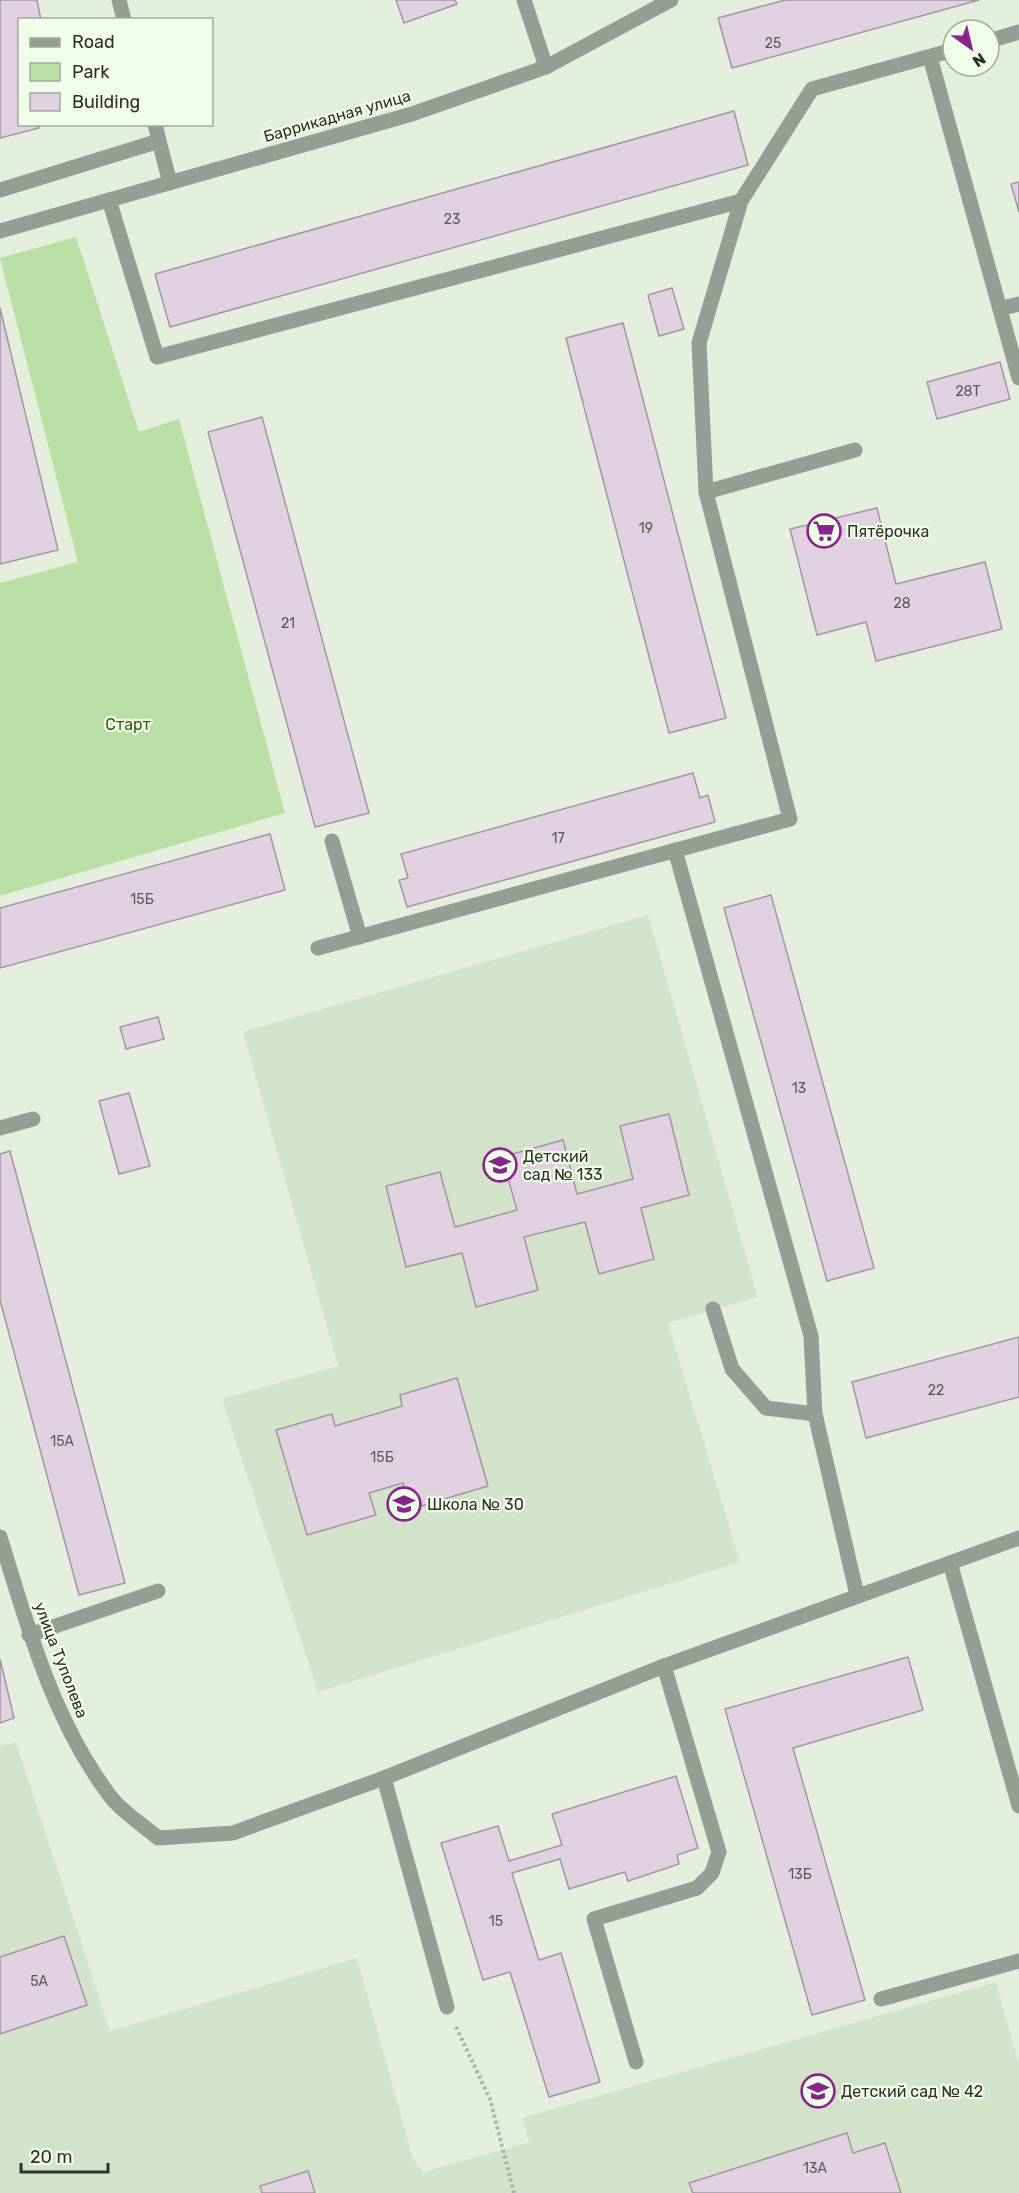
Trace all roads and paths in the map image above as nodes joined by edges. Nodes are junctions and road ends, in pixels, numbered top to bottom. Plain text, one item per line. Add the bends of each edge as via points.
1 (119, 0) edge
2 (524, 0) edge
3 (671, 0) edge
4 (646, 6) edge
5 (124, 18) edge
6 (1019, 32) edge
7 (1001, 37) edge
8 (941, 54) edge
9 (930, 57) junction
10 (546, 67) junction
11 (155, 126) edge
12 (159, 141) junction
13 (170, 183) junction
14 (0, 190) edge
15 (109, 200) junction
16 (741, 201) junction
17 (0, 231) edge
18 (1019, 304) edge
19 (1002, 308) junction
20 (1019, 378) edge
21 (855, 450) dead end
22 (706, 492) junction
23 (332, 841) dead end
24 (675, 850) junction
25 (360, 937) junction
26 (318, 948) dead end
27 (33, 1119) dead end
28 (0, 1128) edge
29 (713, 1310) dead end
30 (815, 1414) junction
31 (0, 1537) edge
32 (1019, 1538) edge
33 (950, 1563) junction
34 (158, 1591) dead end
35 (857, 1595) junction
36 (29, 1635) junction
37 (664, 1666) junction
38 (384, 1778) junction
39 (1019, 1806) edge
40 (1019, 1961) edge
41 (881, 1999) dead end
42 (447, 2007) joint
43 (636, 2062) dead end
44 (514, 2193) edge

1 - 5 street
2 - 10 street
3 - 4 street, Баррикадная улица
4 - 10 street, Баррикадная улица
6 - 7 street
8 - 9 street
9 - 16 street via 812,89
9 - 19 street
10 - 13 street, Баррикадная улица via 412,114
11 - 12 street
12 - 13 street
12 - 14 street
13 - 15 street, Баррикадная улица
15 - 16 street via 157,357
15 - 17 street, Баррикадная улица
16 - 22 street via 699,343
18 - 19 street
19 - 20 street
21 - 22 street
22 - 24 street via 790,819
23 - 25 street
24 - 25 street
24 - 30 street via 810,1336
25 - 26 street
27 - 28 street
29 - 30 street via 732,1369 766,1408
30 - 35 street
31 - 36 street, улица Туполева
32 - 33 street
33 - 35 street
33 - 39 street
34 - 36 street
35 - 37 street
36 - 38 street, улица Туполева via 62,1720 111,1798 158,1838 233,1833
37 - 38 street
37 - 43 street via 718,1852 712,1873 697,1888 594,1919
38 - 42 street
40 - 41 street
42 - 44 path via 490,2099

